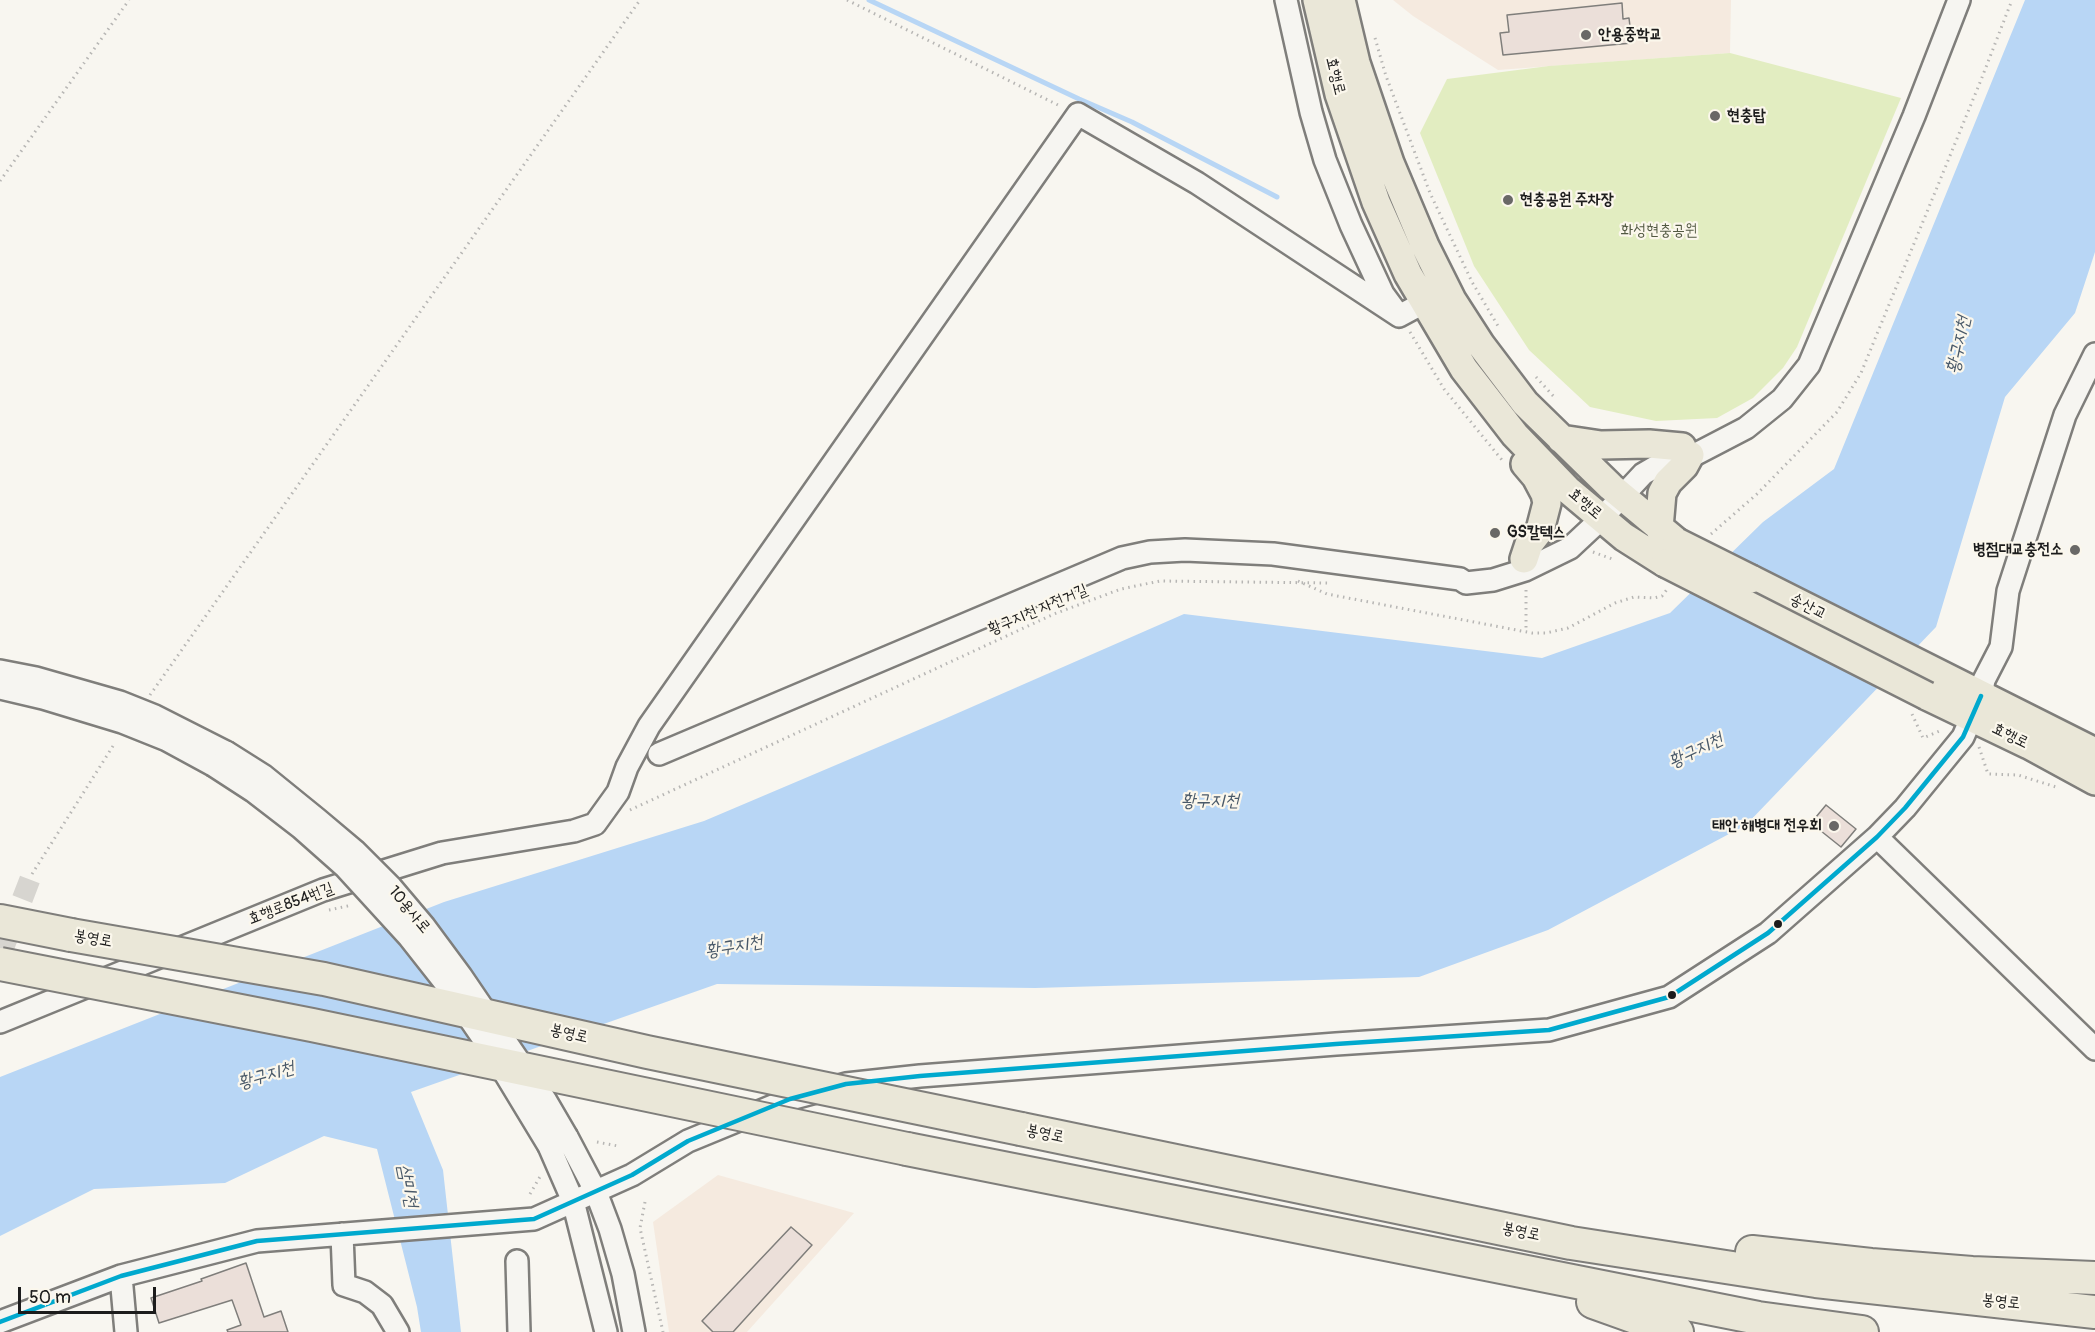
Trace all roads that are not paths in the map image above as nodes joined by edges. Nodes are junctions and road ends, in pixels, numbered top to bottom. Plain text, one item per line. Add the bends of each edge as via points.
1 (1286, 0) edge
2 (1959, 0) edge
3 (1331, 8) edge
4 (1425, 302) junction
5 (1399, 316) junction
6 (2095, 354) edge
7 (1482, 393) junction
8 (1557, 424) junction
9 (1515, 435) junction
10 (1694, 450) junction
11 (1616, 491) junction
12 (1596, 515) junction
13 (1667, 544) junction
14 (1525, 565) junction
15 (0, 671) edge
16 (0, 688) edge
17 (1977, 707) junction
18 (2095, 752) edge
19 (659, 754) dead end
20 (220, 758) junction
21 (2059, 760) junction
22 (2095, 760) edge
23 (2095, 781) edge
24 (1877, 837) junction
25 (0, 921) edge
26 (0, 964) edge
27 (0, 1022) edge
28 (2095, 1049) edge
29 (558, 1141) junction
30 (596, 1192) junction
31 (573, 1202) junction
32 (342, 1234) junction
33 (1680, 1260) junction
34 (518, 1261) dead end
35 (1499, 1268) junction
36 (121, 1276) junction
37 (2095, 1278) edge
38 (626, 1285) junction
39 (597, 1292) junction
40 (2095, 1312) edge
41 (0, 1322) edge
42 (126, 1332) edge
43 (398, 1332) edge
44 (519, 1332) edge
45 (606, 1332) edge
46 (634, 1332) edge
47 (1677, 1332) edge
48 (1862, 1332) edge

1 - 5 street via 1325,160 1351,225
2 - 10 street via 1809,365 1782,399 1746,428
3 - 4 main road, 효행로 via 1339,94 1354,144 1408,274
3 - 8 main road, 효행로 via 1356,63 1390,163 1452,300 1525,403
4 - 5 street
4 - 7 main road, 효행로
5 - 27 street, 효행로854번길 via 1197,183 1078,114 649,726 618,792 595,824 442,853 322,890
6 - 17 street via 2065,415 2008,591 2001,647 1984,680
7 - 8 main road via 1503,400 1539,440 1548,439
7 - 9 main road, 효행로
8 - 10 main road via 1600,445 1649,444
8 - 11 main road, 효행로
9 - 12 main road, 효행로
9 - 14 main road via 1516,449 1548,503 1540,530 1529,544
10 - 11 street via 1649,470
10 - 13 main road via 1662,493
11 - 12 street
11 - 13 main road, 효행로
12 - 13 main road, 효행로
12 - 14 street
13 - 17 main road, 효행로, bridge
14 - 19 street via 1465,573 1460,579 1273,554 1185,550 1122,558
15 - 20 street, 10용사로 via 120,702 155,716
16 - 20 street, 10용사로 via 122,722
17 - 18 main road, 효행로
17 - 21 main road, 효행로
17 - 24 street via 1964,737
20 - 29 street, 10용사로, bridge via 264,777 355,850 391,887 461,976 546,1101
21 - 22 main road via 2054,748 2061,743
21 - 23 main road, 효행로
24 - 28 street
24 - 30 street via 1768,933 1669,998 1549,1030 1324,1044 846,1084 790,1099 688,1142
25 - 33 highway, 봉영로, bridge via 324,979 647,1052 1571,1243
26 - 35 highway, bridge
29 - 30 street, 10용사로
29 - 31 street, 10용사로
30 - 31 street
30 - 38 street, 10용사로
31 - 32 street via 534,1219 513,1222
31 - 39 street, 10용사로
32 - 36 street via 258,1241
32 - 43 street via 344,1284 365,1292 382,1305
33 - 37 highway via 1720,1249 1960,1272
33 - 40 highway, 봉영로 via 1816,1281
34 - 44 street
35 - 47 highway
35 - 48 highway via 1758,1318
36 - 41 street
36 - 42 street
38 - 39 street via 610,1278
38 - 46 street, 10용사로
39 - 45 street, 10용사로

